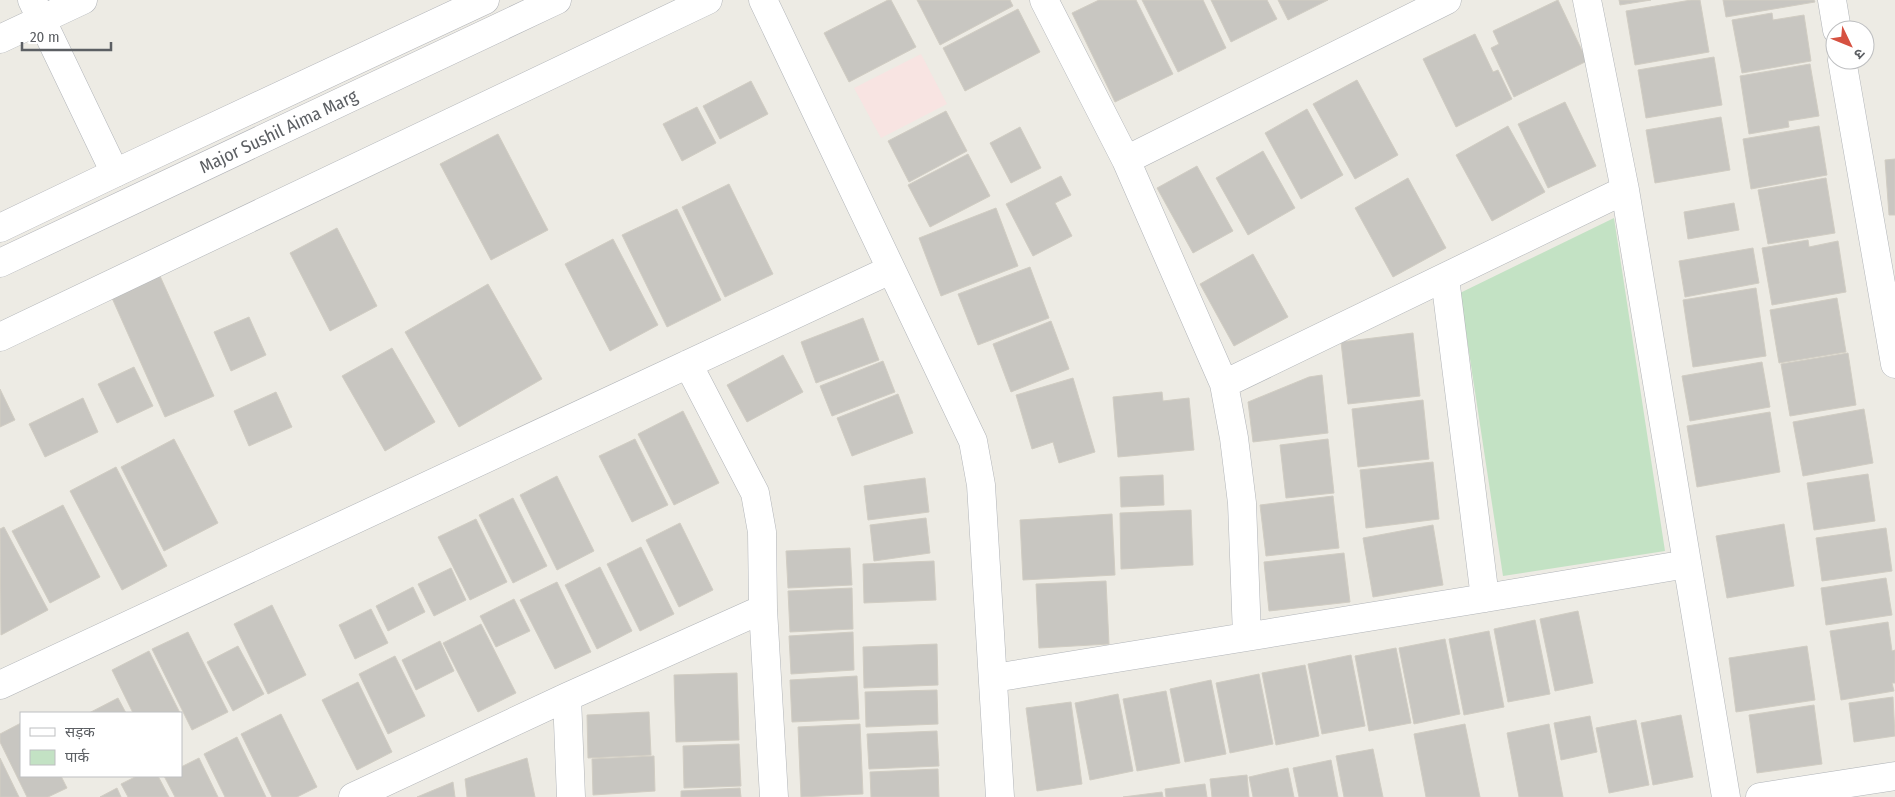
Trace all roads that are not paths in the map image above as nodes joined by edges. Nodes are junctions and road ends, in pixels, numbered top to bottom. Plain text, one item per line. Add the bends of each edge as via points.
1 (83, 0) edge
2 (486, 0) edge
3 (557, 0) edge
4 (708, 0) edge
5 (763, 0) edge
6 (1044, 0) edge
7 (1448, 0) edge
8 (1587, 0) edge
9 (1832, 0) edge
10 (36, 10) edge
11 (1835, 20) edge
12 (0, 39) edge
13 (1844, 70) edge
14 (1126, 160) junction
15 (115, 172) junction
16 (1625, 190) junction
17 (0, 228) edge
18 (0, 263) edge
19 (890, 270) junction
20 (1445, 278) junction
21 (0, 337) edge
22 (688, 364) junction
23 (1895, 364) edge
24 (1224, 384) junction
25 (1687, 564) junction
26 (1486, 598) junction
27 (763, 609) junction
28 (1247, 636) junction
29 (994, 678) junction
30 (0, 685) edge
31 (566, 697) junction
32 (1895, 776) edge
33 (366, 794) edge
34 (571, 797) edge
35 (774, 797) edge
36 (1000, 797) edge
37 (1726, 797) edge
38 (1760, 797) edge

1 - 10 street
2 - 15 street, Major Sushil Aima Marg
3 - 18 street, Major Sushil Aima Marg
4 - 21 street
5 - 19 street
6 - 14 street
7 - 14 street
8 - 16 street
9 - 11 street
10 - 12 street
10 - 15 street
13 - 23 street
14 - 24 street
15 - 17 street, Major Sushil Aima Marg
16 - 20 street
16 - 25 street
19 - 22 street
19 - 29 street via 972,441 981,485
20 - 24 street
20 - 26 street
22 - 27 street via 755,493 762,532
22 - 30 street
24 - 28 street via 1242,504
25 - 26 street
25 - 37 street
26 - 28 street
27 - 31 street
27 - 35 street
28 - 29 street
29 - 36 street
31 - 33 street
31 - 34 street
32 - 38 street

